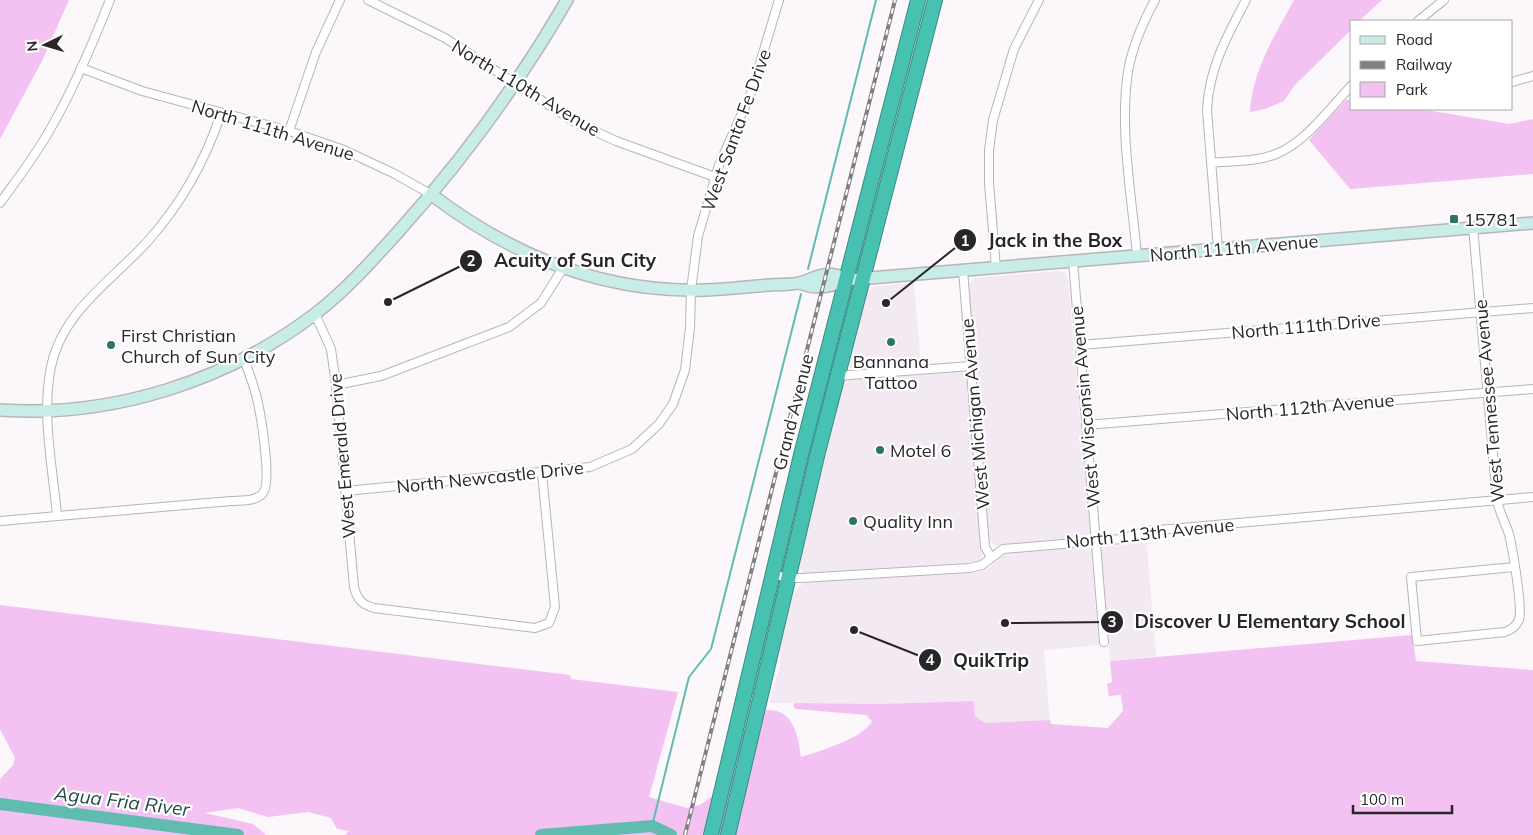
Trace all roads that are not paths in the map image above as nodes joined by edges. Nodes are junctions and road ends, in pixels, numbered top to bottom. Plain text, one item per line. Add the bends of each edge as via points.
1 (110, 0) edge
2 (340, 0) edge
3 (368, 0) edge
4 (567, 0) edge
5 (918, 0) edge
6 (935, 0) edge
7 (1039, 0) edge
8 (1155, 0) edge
9 (1246, 0) edge
10 (1444, 0) edge
11 (776, 1) edge
12 (1419, 20) edge
13 (81, 68) junction
14 (1533, 76) edge
15 (1513, 82) edge
16 (515, 83) junction
17 (1350, 86) edge
18 (221, 114) junction
19 (289, 131) junction
20 (1211, 163) junction
21 (715, 177) junction
22 (432, 195) junction
23 (0, 203) edge
24 (1533, 222) edge
25 (1473, 227) junction
26 (1218, 249) junction
27 (1137, 256) junction
28 (1073, 261) junction
29 (563, 268) junction
30 (996, 268) junction
31 (962, 270) junction
32 (863, 279) junction
33 (845, 280) junction
34 (691, 290) junction
35 (1533, 308) edge
36 (1481, 312) junction
37 (315, 314) junction
38 (1080, 345) junction
39 (244, 359) junction
40 (971, 366) junction
41 (837, 376) junction
42 (336, 385) junction
43 (1533, 389) edge
44 (1488, 393) junction
45 (0, 410) edge
46 (47, 410) junction
47 (1086, 425) junction
48 (542, 473) junction
49 (346, 490) junction
50 (1533, 497) edge
51 (1497, 500) junction
52 (57, 516) junction
53 (0, 521) edge
54 (1096, 540) junction
55 (991, 557) junction
56 (1514, 567) junction
57 (773, 574) junction
58 (787, 578) junction
59 (1104, 642) dead end
60 (710, 835) edge
61 (728, 835) edge

1 - 13 street
2 - 19 street via 316,52
3 - 16 street, North 110th Avenue via 445,38
4 - 16 street
5 - 33 highway, Grand Avenue
6 - 32 highway, Grand Avenue
7 - 30 street via 1014,49 993,120 989,183
8 - 27 street via 1138,35 1126,89
9 - 20 street via 1211,76 1206,110
10 - 12 street
11 - 21 street, West Santa Fe Drive via 751,93
13 - 18 street, North 111th Avenue via 142,91
13 - 23 street via 52,127
14 - 15 street
16 - 21 street, North 110th Avenue via 574,122
16 - 22 street
17 - 20 street via 1289,148 1263,158
18 - 19 street, North 111th Avenue
18 - 46 street via 208,151 188,189 146,242 85,302 68,325 50,371
19 - 22 street, North 111th Avenue via 360,156
20 - 26 street
21 - 34 street, West Santa Fe Drive via 698,236
22 - 29 street, North 111th Avenue via 472,225
22 - 37 street via 348,286
24 - 25 street, North 111th Avenue
25 - 26 street, North 111th Avenue
25 - 36 street, West Tennessee Avenue
26 - 27 street, North 111th Avenue
27 - 28 street, North 111th Avenue
28 - 30 street, North 111th Avenue
28 - 38 street, West Wisconsin Avenue
29 - 34 street, North 111th Avenue via 632,284
29 - 42 street via 541,303 509,327 381,376
30 - 31 street, North 111th Avenue
31 - 32 street, North 111th Avenue
31 - 40 street, West Michigan Avenue
32 - 33 street, North 111th Avenue
32 - 41 highway, Grand Avenue
33 - 34 street, North 111th Avenue via 835,286 812,288 799,283
33 - 57 highway, Grand Avenue
34 - 48 street, North Newcastle Drive via 685,370 673,404 659,424 643,441 612,459 584,468
35 - 36 street, North 111th Drive
36 - 38 street, North 111th Drive
36 - 44 street, West Tennessee Avenue
37 - 39 street
37 - 42 street, West Emerald Drive via 331,349
38 - 47 street, West Wisconsin Avenue
39 - 46 street via 147,397
39 - 52 street via 258,403 267,479 264,492 253,499
40 - 41 street
40 - 55 street, West Michigan Avenue via 986,548
41 - 58 highway, Grand Avenue
42 - 49 street, West Emerald Drive
43 - 44 street, North 112th Avenue
44 - 47 street, North 112th Avenue
44 - 51 street, West Tennessee Avenue
45 - 46 street
46 - 52 street
47 - 54 street, West Wisconsin Avenue
48 - 49 street, North Newcastle Drive
48 - 49 street, West Emerald Drive via 555,607 550,623 535,628 374,608 360,601 354,587
50 - 51 street, North 113th Avenue
51 - 54 street, North 113th Avenue via 1147,531 1121,539
51 - 56 street, West Tennessee Avenue via 1508,533
52 - 53 street
54 - 55 street, North 113th Avenue via 1003,549
54 - 59 street, West Wisconsin Avenue
55 - 58 street, North 113th Avenue via 978,567 969,568
56 - 56 street, West Tennessee Avenue via 1411,577 1417,641 1490,635 1512,629 1519,619 1520,609
57 - 58 street, North 113th Avenue
57 - 60 highway, Grand Avenue
58 - 61 highway, Grand Avenue

